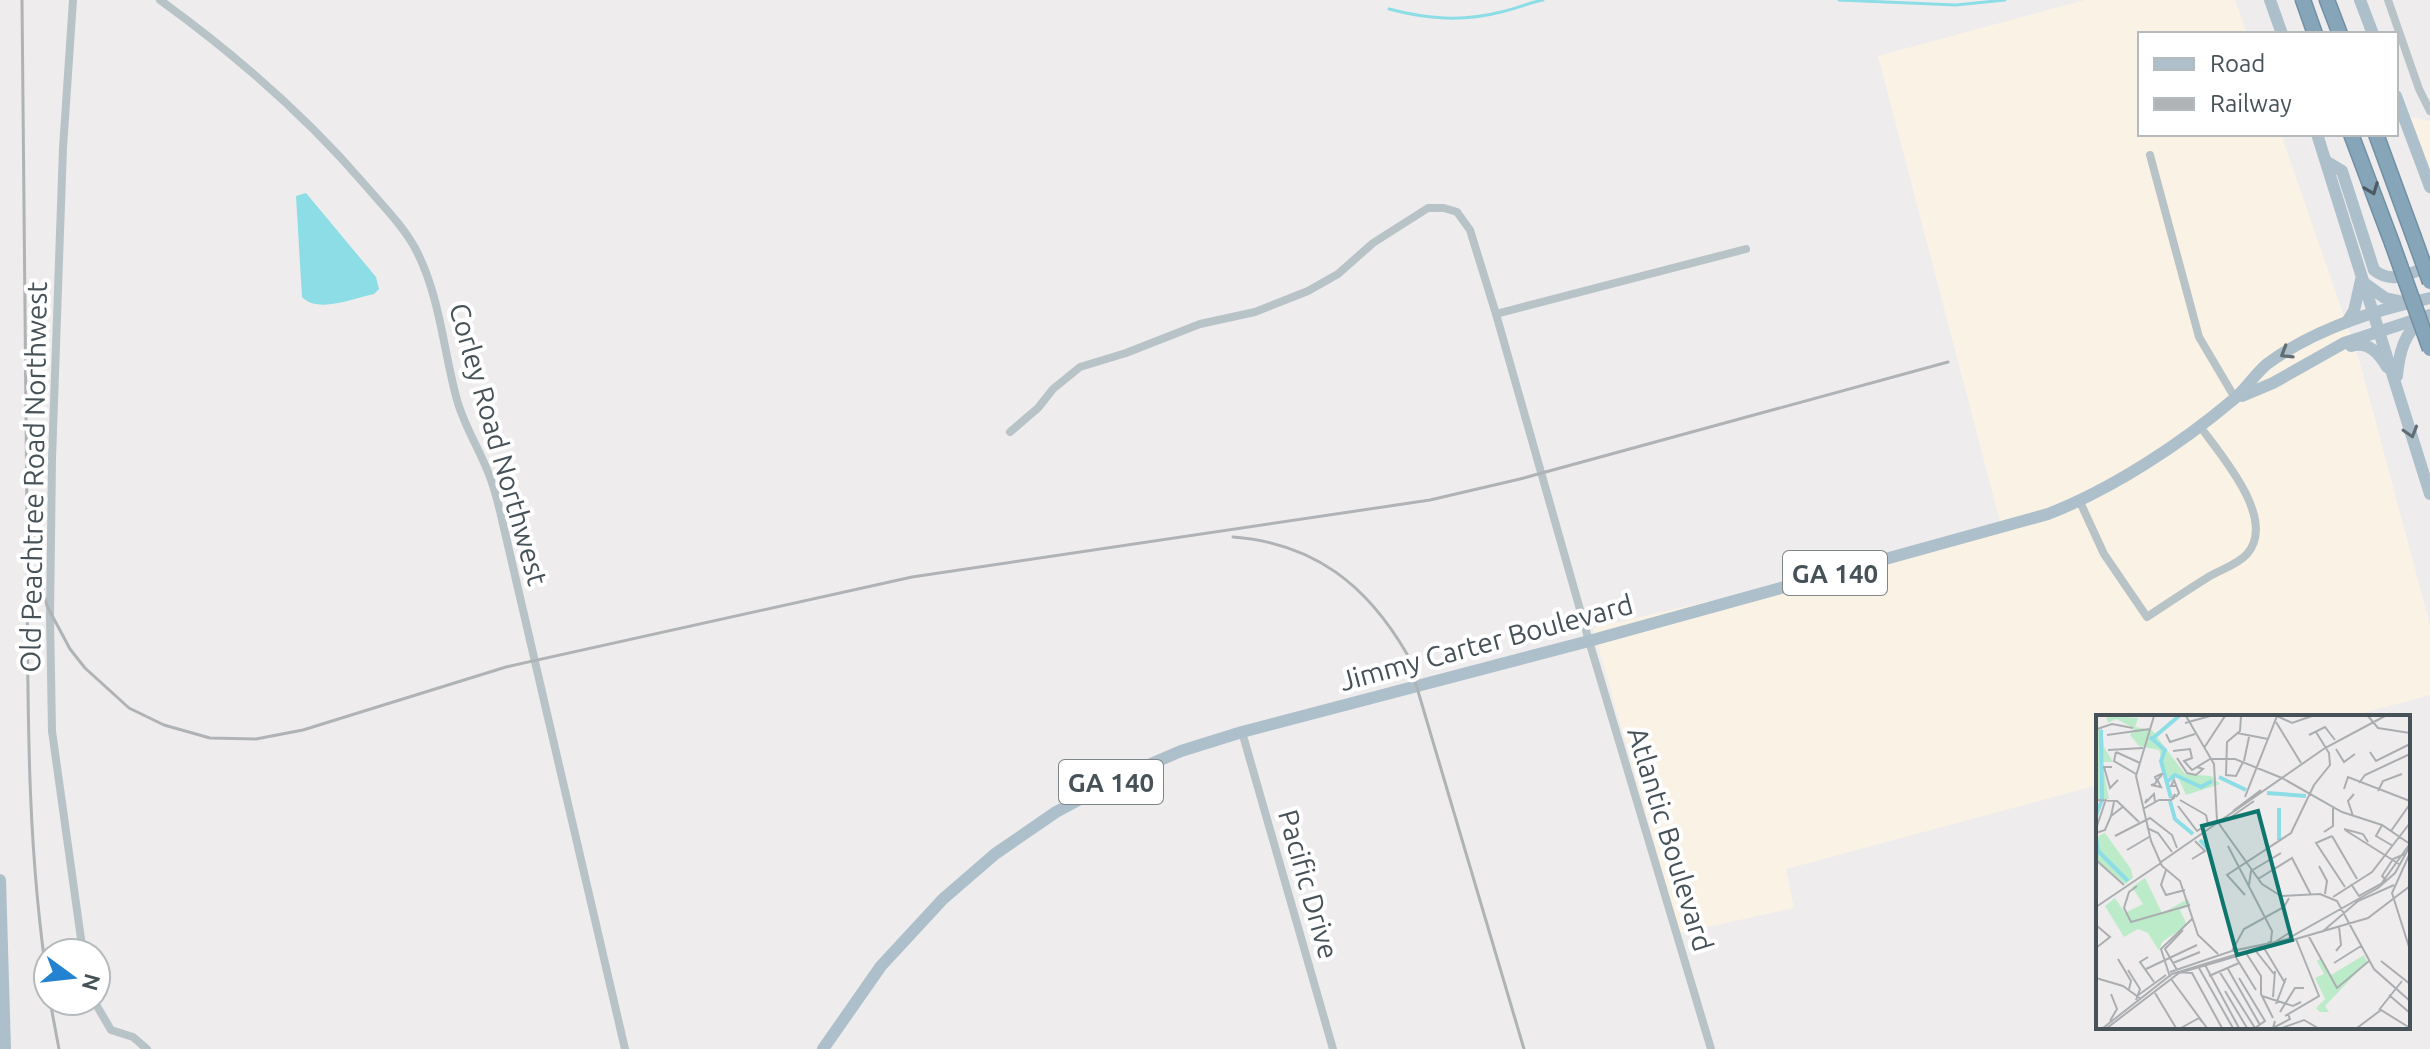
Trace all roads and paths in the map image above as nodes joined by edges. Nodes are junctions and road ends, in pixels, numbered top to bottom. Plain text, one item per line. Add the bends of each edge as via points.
1 (73, 0) edge
2 (160, 0) edge
3 (2270, 0) edge
4 (2303, 0) edge
5 (2327, 0) edge
6 (2360, 0) edge
7 (2388, 0) edge
8 (2281, 32) edge
9 (2314, 32) edge
10 (2339, 32) edge
11 (2372, 32) edge
12 (2398, 101) edge
13 (2430, 111) edge
14 (2318, 136) edge
15 (2352, 136) edge
16 (2377, 136) edge
17 (2150, 155) dead end
18 (2327, 162) junction
19 (2430, 187) edge
20 (1746, 249) dead end
21 (2430, 266) edge
22 (2363, 278) junction
23 (2430, 282) edge
24 (2407, 303) junction
25 (2425, 312) edge
26 (1496, 314) junction
27 (2371, 314) junction
28 (2347, 322) junction
29 (2380, 331) junction
30 (2430, 349) edge
31 (2273, 383) junction
32 (2396, 383) junction
33 (2235, 398) junction
34 (2199, 425) junction
35 (1010, 432) dead end
36 (2430, 494) edge
37 (2080, 502) junction
38 (1589, 641) junction
39 (1242, 732) junction
40 (0, 880) edge
41 (81, 937) edge
42 (1, 965) edge
43 (103, 1017) edge
44 (5, 1049) edge
45 (147, 1049) edge
46 (625, 1049) edge
47 (823, 1049) edge
48 (1333, 1049) edge
49 (1711, 1049) edge

1 - 41 street, Old Peachtree Road Northwest via 63,148 50,617 52,731
2 - 46 street, Corley Road Northwest via 268,84 319,135 406,235 430,280 457,401 489,474 503,524
3 - 8 main road
4 - 9 highway
5 - 10 highway
6 - 11 main road
7 - 13 street
12 - 19 main road
14 - 18 main road
15 -> 30 highway, bridge
16 - 23 highway, bridge
17 - 33 street via 2199,337
18 - 21 main road via 2342,171 2374,270 2394,278
18 - 22 main road
20 - 26 street
22 - 24 main road via 2385,298
22 - 27 main road
22 - 28 main road
24 - 25 main road
24 - 27 main road, Jimmy Carter Boulevard / GA 140
25 - 27 main road
25 - 29 main road, Jimmy Carter Boulevard / GA 140
25 - 32 main road via 2407,335
26 - 35 street, Atlantic Boulevard via 1470,230 1457,212 1428,208 1308,291 1080,367
26 - 38 street, Atlantic Boulevard
27 - 28 main road, Jimmy Carter Boulevard / GA 140
27 - 29 main road
28 -> 33 main road, Jimmy Carter Boulevard / GA 140 via 2266,366
29 - 31 main road, Jimmy Carter Boulevard / GA 140 via 2333,348
29 - 32 main road
31 - 32 main road via 2356,344 2382,358
31 - 33 main road, Jimmy Carter Boulevard / GA 140
32 -> 36 main road
33 - 34 main road, Jimmy Carter Boulevard / GA 140
34 - 37 main road, Jimmy Carter Boulevard / GA 140
34 - 37 street via 2255,514 2256,537 2239,561 2147,617 2104,554
37 - 38 main road, Jimmy Carter Boulevard / GA 140
38 - 39 main road, Jimmy Carter Boulevard / GA 140
38 - 49 street, Atlantic Boulevard
39 - 47 main road, Jimmy Carter Boulevard / GA 140 via 1123,776 1056,812 995,854 905,938
39 - 48 street, Pacific Drive
40 - 42 main road
42 - 44 main road
43 - 45 street via 111,1030 133,1037

